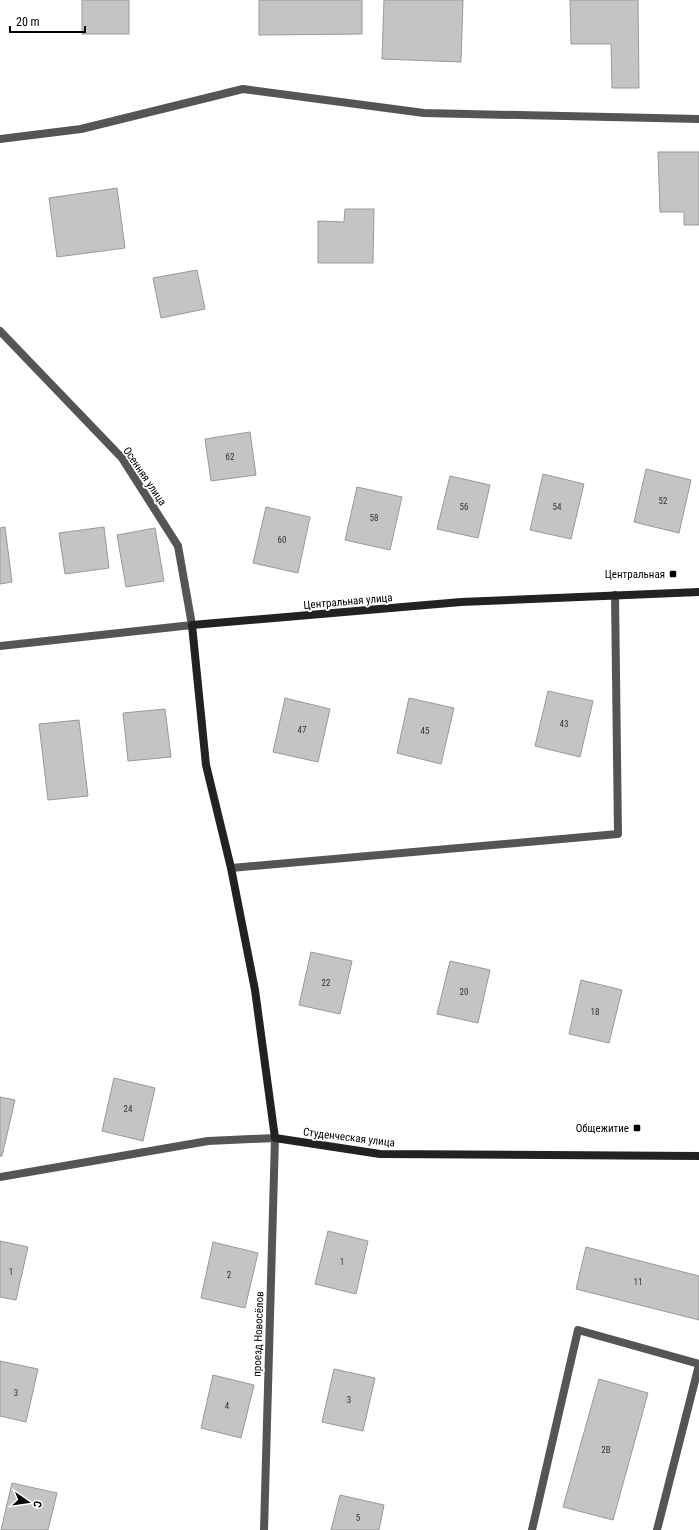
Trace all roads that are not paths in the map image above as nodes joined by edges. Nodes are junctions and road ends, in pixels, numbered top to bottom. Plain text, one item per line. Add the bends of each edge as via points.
1 (699, 119) edge
2 (0, 139) edge
3 (0, 330) edge
4 (699, 592) edge
5 (615, 595) junction
6 (192, 625) junction
7 (0, 646) edge
8 (231, 868) junction
9 (275, 1138) junction
10 (699, 1156) edge
11 (0, 1177) edge
12 (699, 1364) edge
13 (264, 1530) edge
14 (532, 1530) edge
15 (657, 1530) edge

1 - 2 street via 424,113 243,88 81,129
3 - 6 street, Осенняя улица via 122,458 178,546
4 - 5 street, Центральная улица
5 - 6 street, Центральная улица via 461,602
5 - 8 street via 618,834
6 - 7 street, Центральная улица
6 - 8 street via 206,765
8 - 9 street via 255,990
9 - 10 street, Студенческая улица via 380,1154
9 - 11 street, Студенческая улица via 208,1141
9 - 13 street, проезд Новосёлов
12 - 14 street via 578,1330
12 - 15 street

